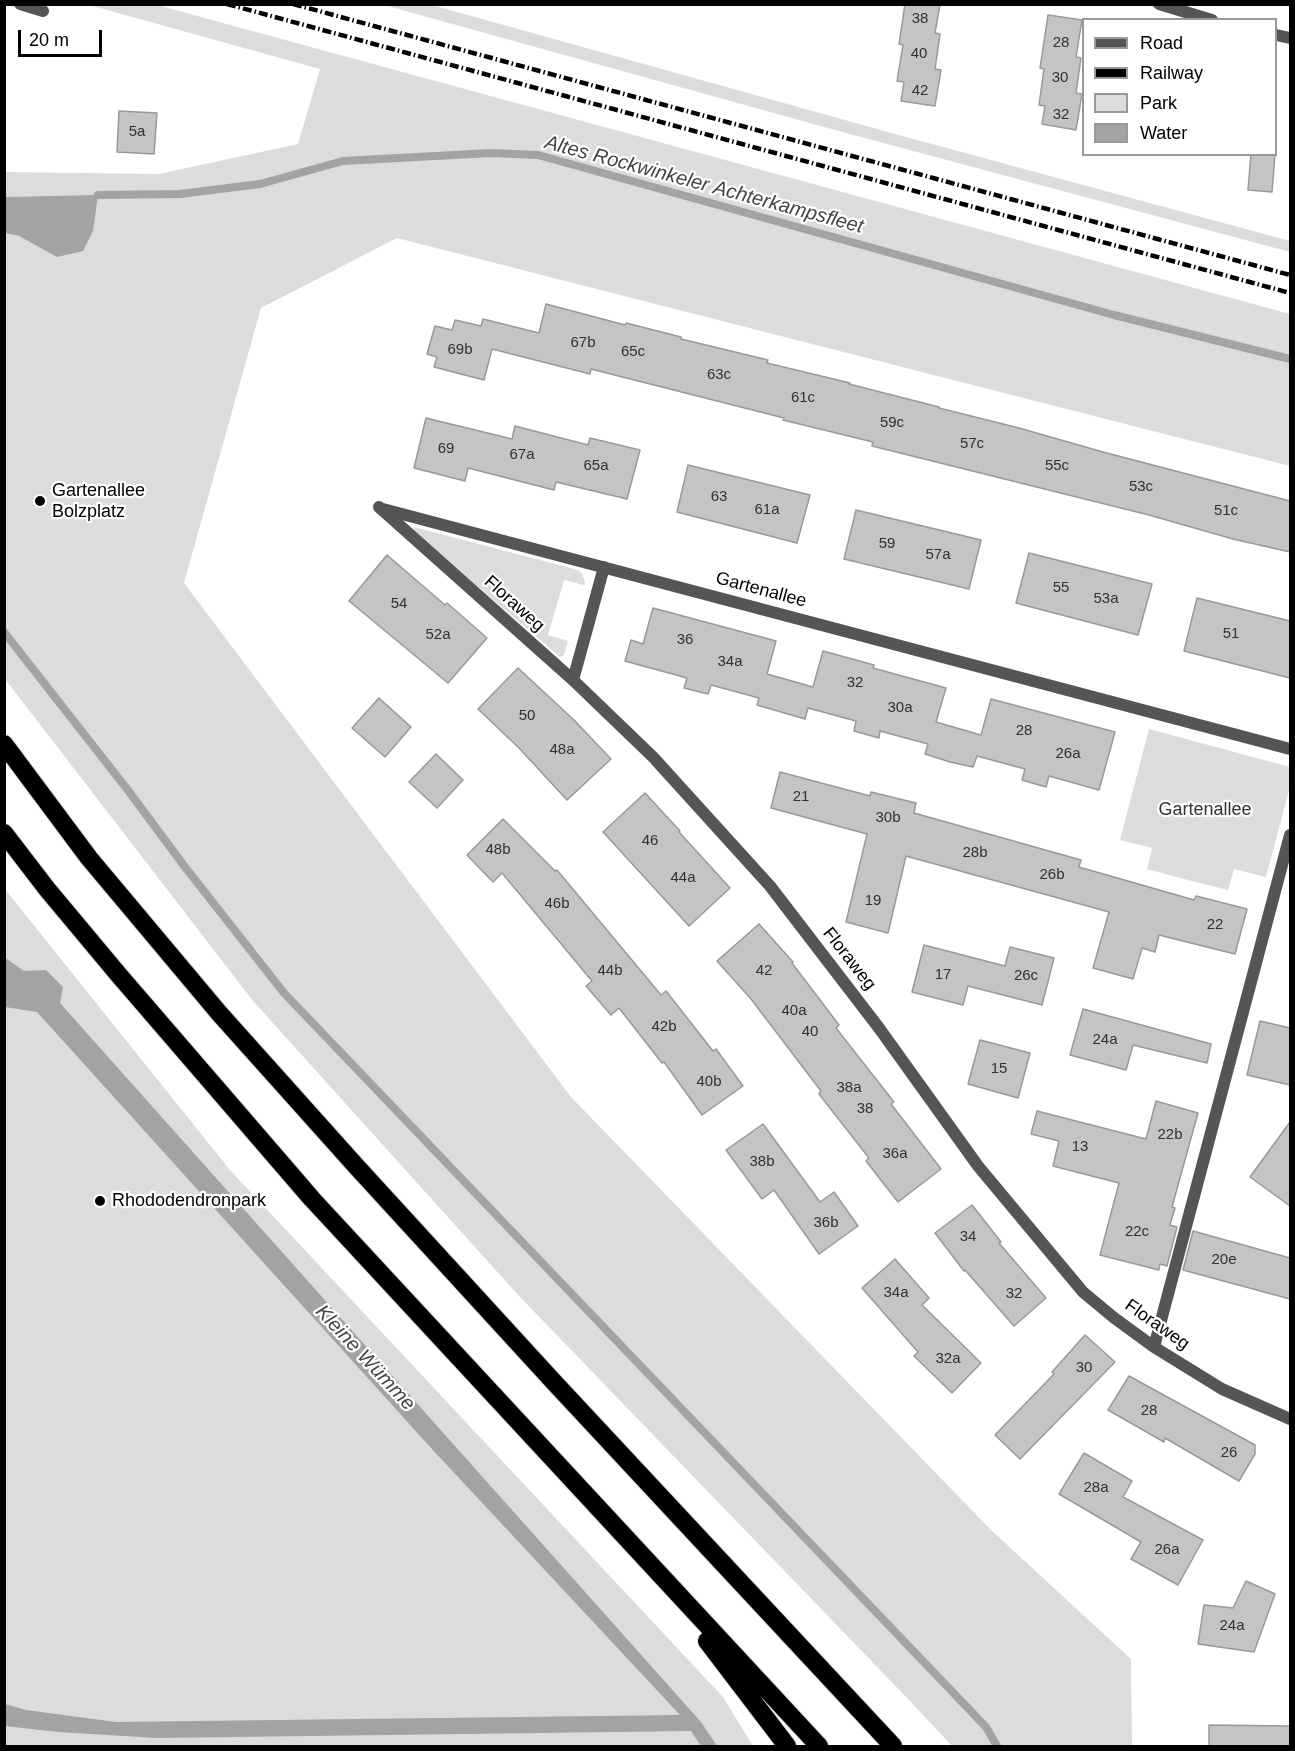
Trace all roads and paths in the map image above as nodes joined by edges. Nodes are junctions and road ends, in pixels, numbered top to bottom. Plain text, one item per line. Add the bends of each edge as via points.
1 (20, 4) edge
2 (1159, 4) edge
3 (43, 11) dead end
4 (1205, 18) edge
5 (379, 507) joint
6 (604, 567) junction
7 (573, 680) junction
8 (4, 744) edge
9 (1290, 749) edge
10 (4, 833) edge
11 (1290, 835) edge
12 (1154, 1347) junction
13 (1290, 1419) edge
14 (640, 1554) junction
15 (787, 1746) edge
16 (819, 1746) edge
17 (893, 1746) edge

1 - 3 street
2 - 4 street
5 - 6 street, Gartenallee
5 - 7 street, Floraweg
6 - 7 street
6 - 9 street, Gartenallee
7 - 12 street, Floraweg via 653,757 770,886 978,1166 1083,1292
8 - 17 highway via 89,858 227,1021 536,1363
10 - 14 highway via 118,974 312,1199
11 - 12 street
12 - 13 street, Floraweg via 1222,1389
14 - 15 highway
14 - 16 highway

